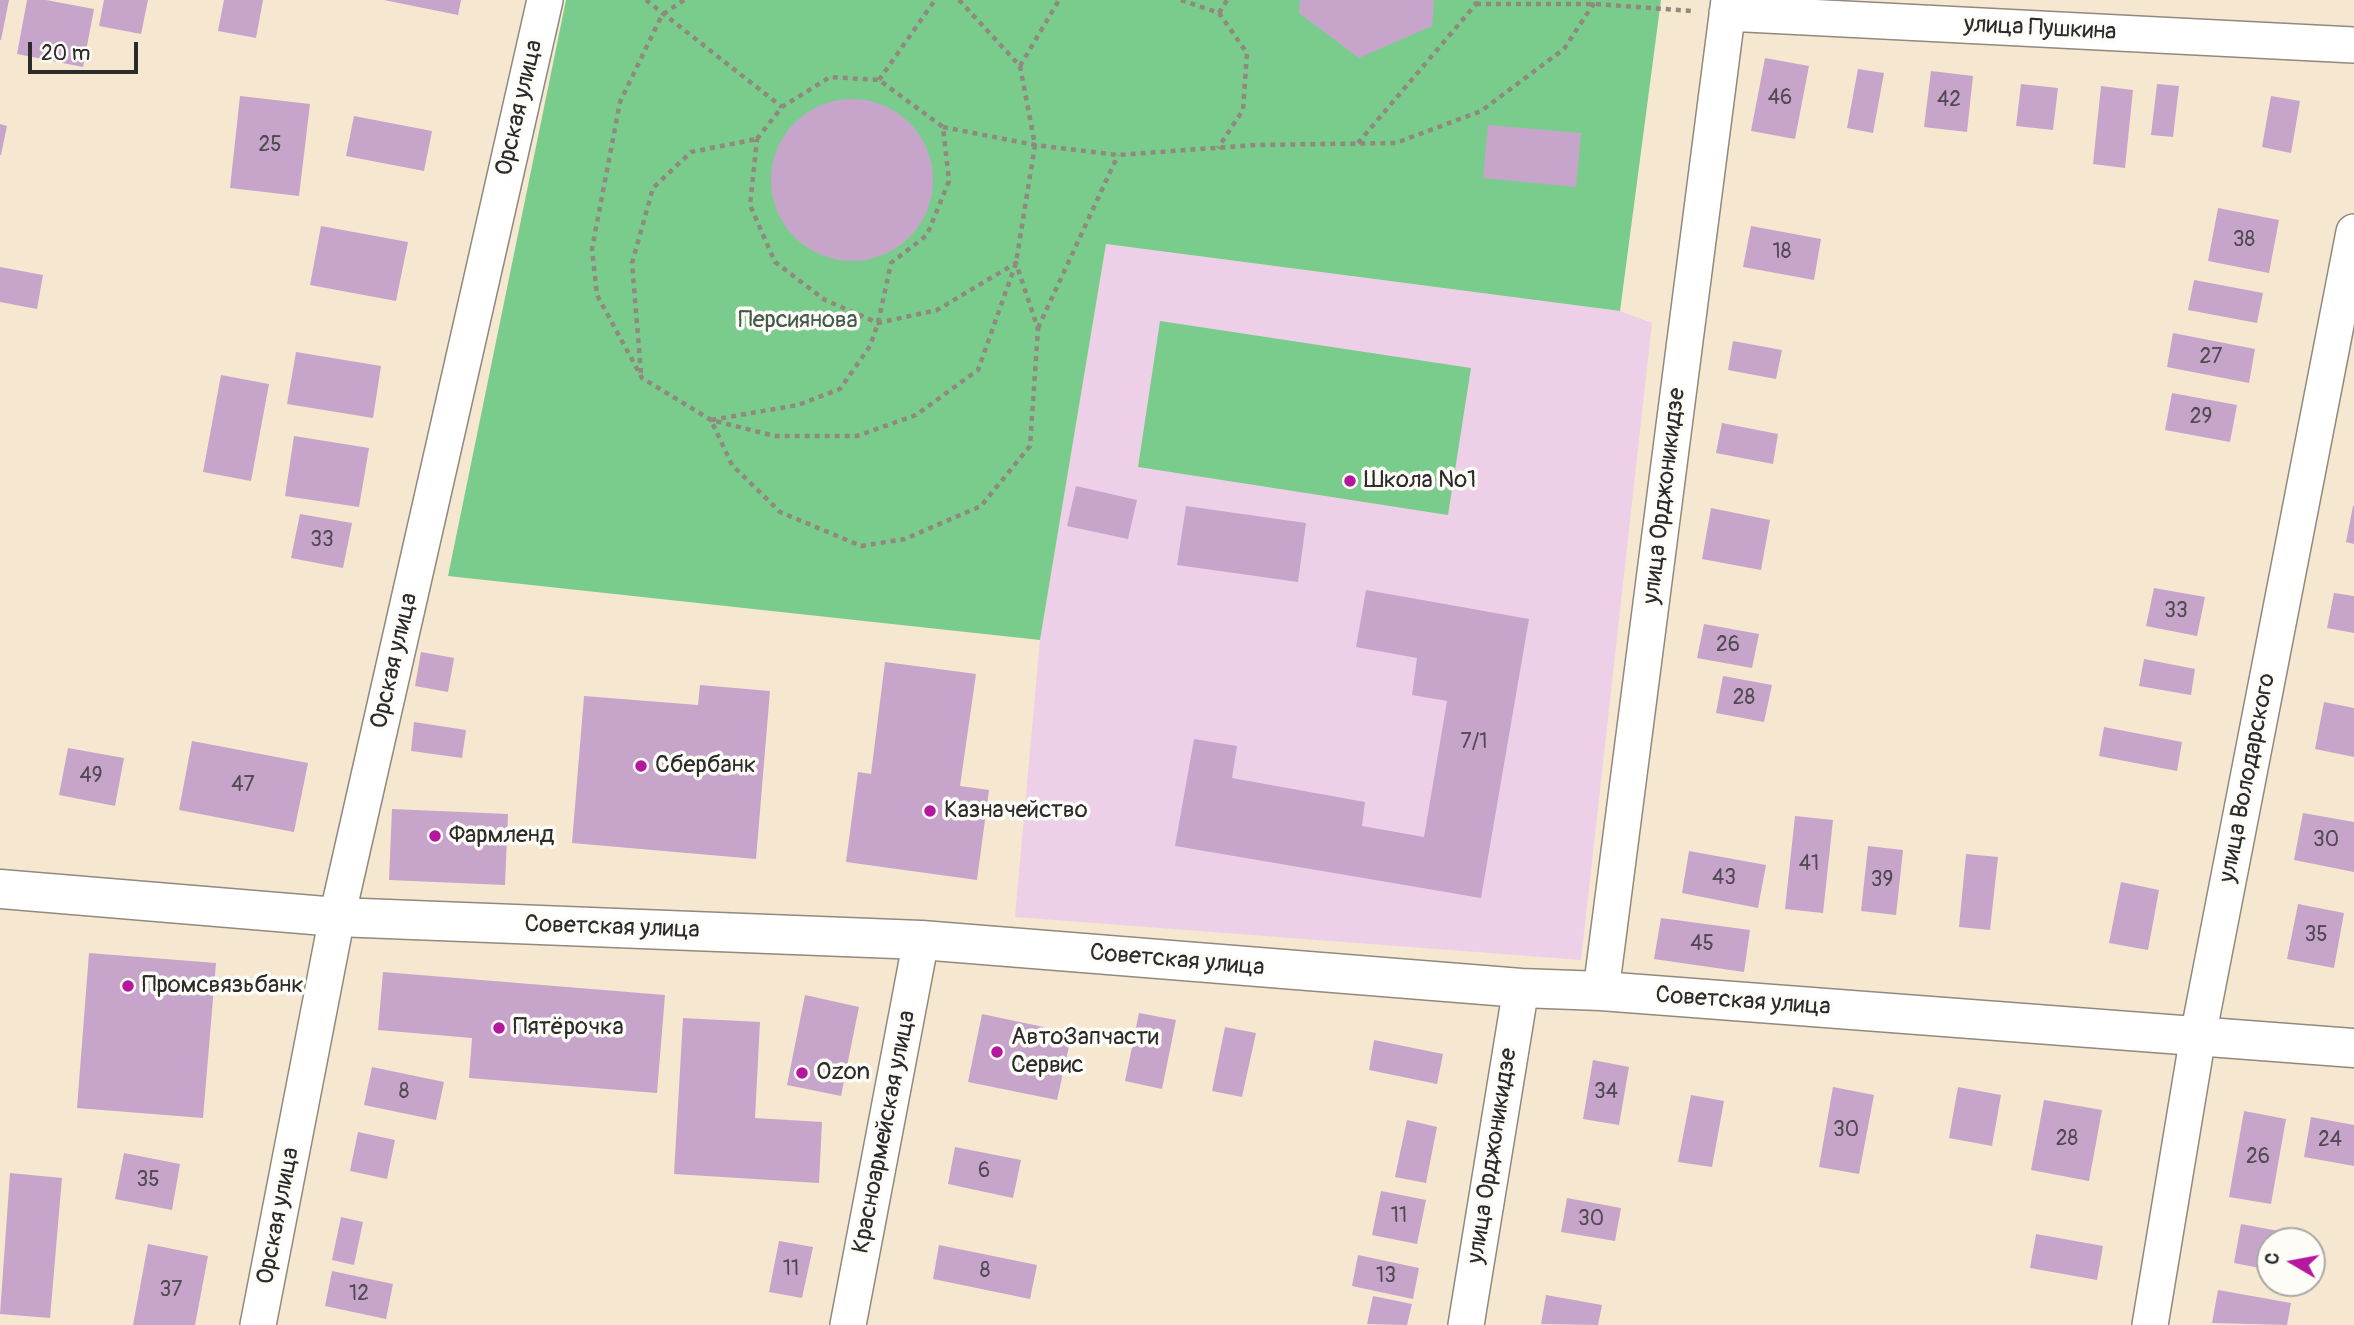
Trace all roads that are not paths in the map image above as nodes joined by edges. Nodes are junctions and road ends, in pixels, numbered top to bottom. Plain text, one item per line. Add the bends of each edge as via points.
1 (545, 0) edge
2 (1728, 7) edge
3 (2354, 45) edge
4 (2354, 232) edge
5 (0, 889) edge
6 (337, 917) junction
7 (921, 940) junction
8 (1521, 988) junction
9 (1601, 991) junction
10 (2198, 1036) junction
11 (2354, 1048) edge
12 (258, 1325) edge
13 (848, 1325) edge
14 (1466, 1325) edge
15 (2150, 1325) edge

1 - 6 street, Орская улица
2 - 3 street, улица Пушкина
2 - 9 street, улица Орджоникидзе
4 - 10 street, улица Володарского
5 - 6 street, Советская улица
6 - 7 street, Советская улица
6 - 12 street, Орская улица
7 - 8 street, Советская улица
7 - 13 street, Красноармейская улица
8 - 9 street, Советская улица
8 - 14 street, улица Орджоникидзе
9 - 10 street, Советская улица
10 - 11 street, Советская улица
10 - 15 street, улица Володарского

